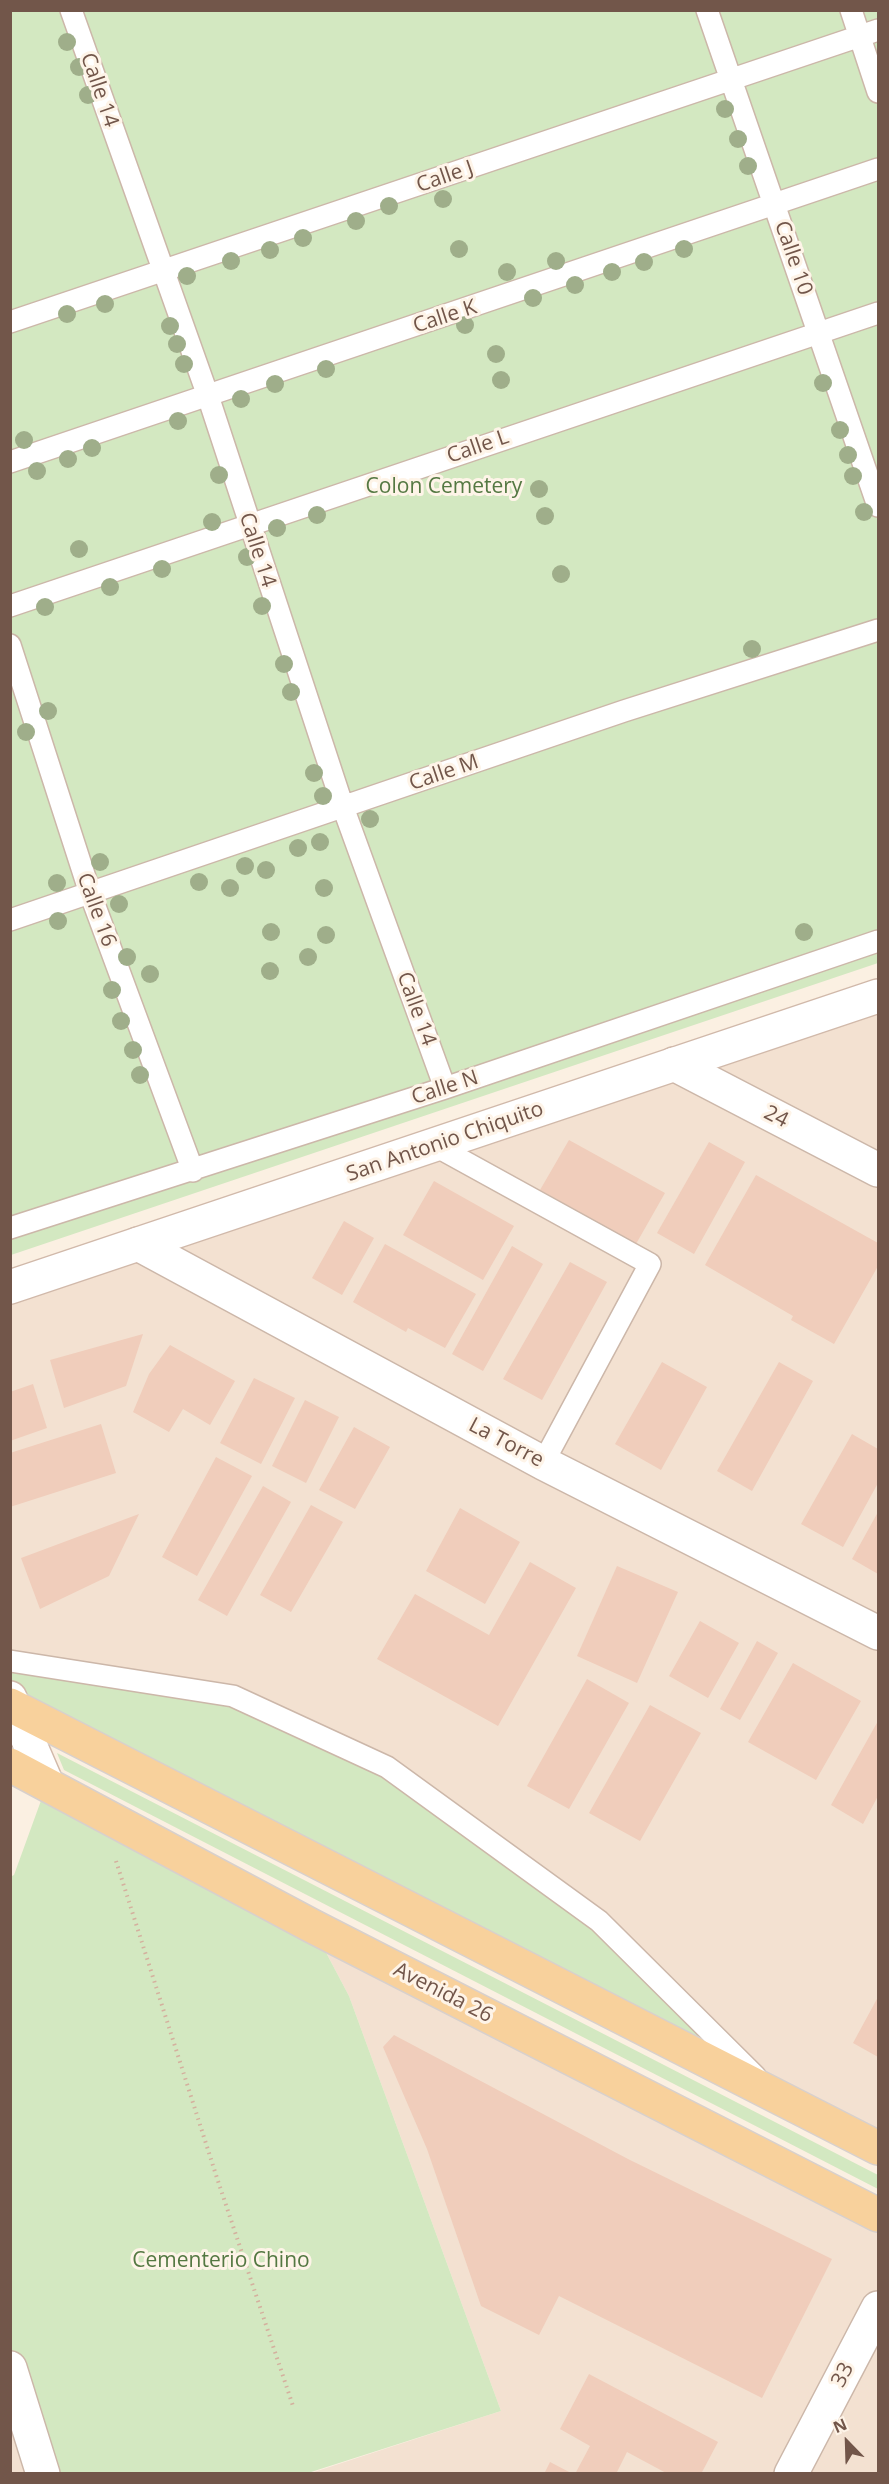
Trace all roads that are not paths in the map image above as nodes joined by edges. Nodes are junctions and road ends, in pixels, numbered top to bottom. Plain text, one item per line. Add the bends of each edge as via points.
1 (71, 10) edge
2 (707, 10) edge
3 (851, 10) edge
4 (869, 34) edge
5 (730, 79) junction
6 (879, 92) edge
7 (879, 169) edge
8 (774, 204) junction
9 (163, 270) junction
10 (879, 313) edge
11 (10, 322) edge
12 (819, 333) junction
13 (207, 396) junction
14 (10, 462) edge
15 (879, 506) edge
16 (249, 525) junction
17 (10, 606) edge
18 (879, 630) edge
19 (10, 645) edge
20 (343, 807) junction
21 (90, 893) junction
22 (10, 920) edge
23 (879, 941) edge
24 (879, 996) edge
25 (674, 1064) junction
26 (445, 1088) junction
27 (434, 1145) junction
28 (879, 1170) edge
29 (193, 1171) junction
30 (10, 1228) edge
31 (138, 1244) junction
32 (10, 1287) edge
33 (543, 1463) junction
34 (879, 1633) edge
35 (10, 1661) edge
36 (11, 1703) edge
37 (10, 1765) edge
38 (47, 1784) junction
39 (775, 2096) junction
40 (879, 2148) edge
41 (879, 2215) edge
42 (879, 2308) edge
43 (10, 2368) edge
44 (44, 2474) edge
45 (790, 2474) edge

1 - 9 lane, Calle 14
2 - 5 lane, Calle 10
3 - 4 lane
4 - 5 lane, Calle J
4 - 6 lane
5 - 8 lane, Calle 10
5 - 9 lane, Calle J
7 - 8 lane, Calle K
8 - 12 lane, Calle 10
8 - 13 lane, Calle K
9 - 11 lane, Calle J
9 - 13 lane, Calle 14
10 - 12 lane, Calle L
12 - 15 lane, Calle 10
12 - 16 lane, Calle L
13 - 14 lane, Calle K
13 - 16 lane, Calle 14
16 - 17 lane, Calle L
16 - 20 lane, Calle 14
18 - 20 lane, Calle M via 624,711
19 - 21 lane, Calle 16
20 - 21 lane, Calle M
20 - 26 lane, Calle 14
21 - 22 lane, Calle M
21 - 29 lane, Calle 16
23 - 26 lane, Calle N
24 - 25 street, San Antonio Chiquito
25 - 27 street, San Antonio Chiquito
25 - 28 street, 24
26 - 29 lane, Calle N
27 - 31 street, San Antonio Chiquito
27 - 33 lane via 650,1264
29 - 30 lane, Calle N
31 - 32 street, San Antonio Chiquito
31 - 33 street, La Torre
33 - 34 street, La Torre
35 - 39 lane via 233,1696 387,1767 599,1921
36 - 38 street
36 - 39 main road
37 - 38 main road, Avenida 26
38 - 41 main road, Avenida 26 via 312,1926
39 - 40 main road
42 - 45 street, 33
43 - 44 street

